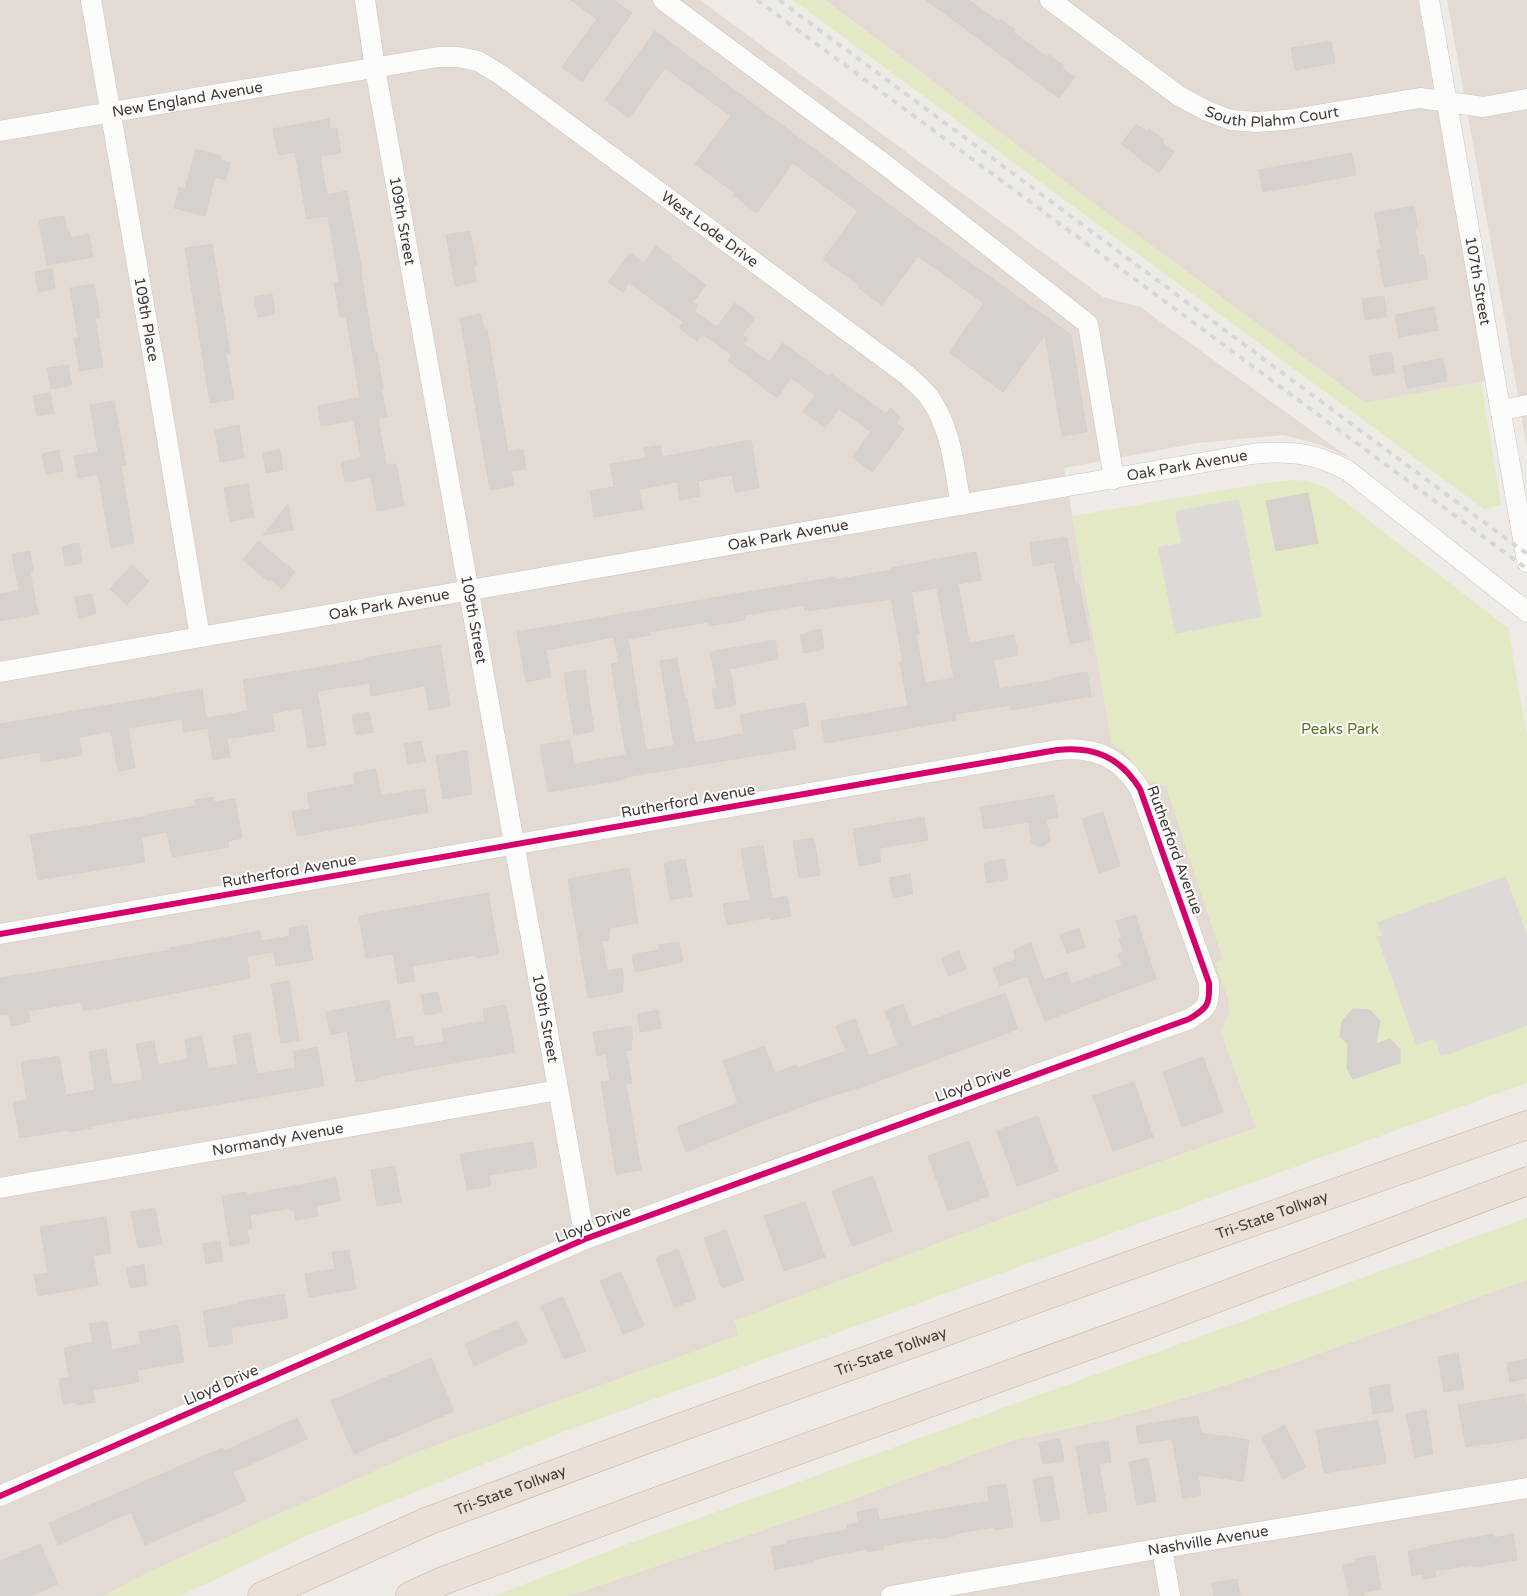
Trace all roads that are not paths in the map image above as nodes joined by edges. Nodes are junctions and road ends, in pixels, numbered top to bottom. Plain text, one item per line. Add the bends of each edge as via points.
1 (91, 0) edge
2 (364, 0) edge
3 (663, 0) edge
4 (1050, 0) edge
5 (1429, 0) edge
6 (375, 68) junction
7 (1527, 99) edge
8 (1447, 101) junction
9 (110, 113) junction
10 (0, 131) edge
11 (1527, 405) edge
12 (1501, 410) junction
13 (1114, 479) junction
14 (961, 505) junction
15 (1522, 511) edge
16 (1527, 562) edge
17 (468, 591) junction
18 (1527, 612) edge
19 (200, 637) junction
20 (0, 672) edge
21 (515, 844) junction
22 (0, 934) edge
23 (1207, 1006) joint
24 (558, 1090) junction
25 (1527, 1125) edge
26 (1527, 1181) edge
27 (0, 1188) edge
28 (585, 1239) junction
29 (1527, 1488) edge
30 (0, 1496) edge
31 (1162, 1548) junction
32 (262, 1596) edge
33 (410, 1596) edge
34 (891, 1596) edge
35 (1170, 1596) edge

1 - 9 street, 109th Place
2 - 6 street, 109th Street
3 - 13 street via 887,166 1088,324
4 - 8 street, South Plahm Court via 1179,96 1231,120 1286,120 1420,98
5 - 8 street, 107th Street
6 - 9 street, New England Avenue
6 - 14 street, West Lode Drive via 438,57 478,61 899,369 928,396 942,419
6 - 17 street, 109th Street
7 - 8 street, South Plahm Court via 1483,106
8 - 12 street, 107th Street
9 - 10 street, New England Avenue
9 - 19 street, 109th Place
11 - 12 street
12 - 15 street, 107th Street
13 - 14 street, Oak Park Avenue
13 - 18 street, Oak Park Avenue via 1279,451 1328,460 1347,470
14 - 17 street, Oak Park Avenue
15 - 16 street, 107th Street
17 - 19 street, Oak Park Avenue
17 - 21 street, 109th Street
19 - 20 street, Oak Park Avenue
21 - 22 street, Rutherford Avenue
21 - 23 street, Rutherford Avenue via 1057,750 1090,750 1110,758 1128,771 1140,789 1209,983
21 - 24 street, 109th Street
23 - 28 street, Lloyd Drive via 1189,1019
24 - 27 street, Normandy Avenue
24 - 28 street, 109th Street
25 - 32 highway, Tri-State Tollway via 1118,1269 438,1517
26 - 33 highway via 1143,1326 636,1509
28 - 30 street, Lloyd Drive
29 - 31 street, Nashville Avenue
31 - 34 street, Nashville Avenue
31 - 35 street

